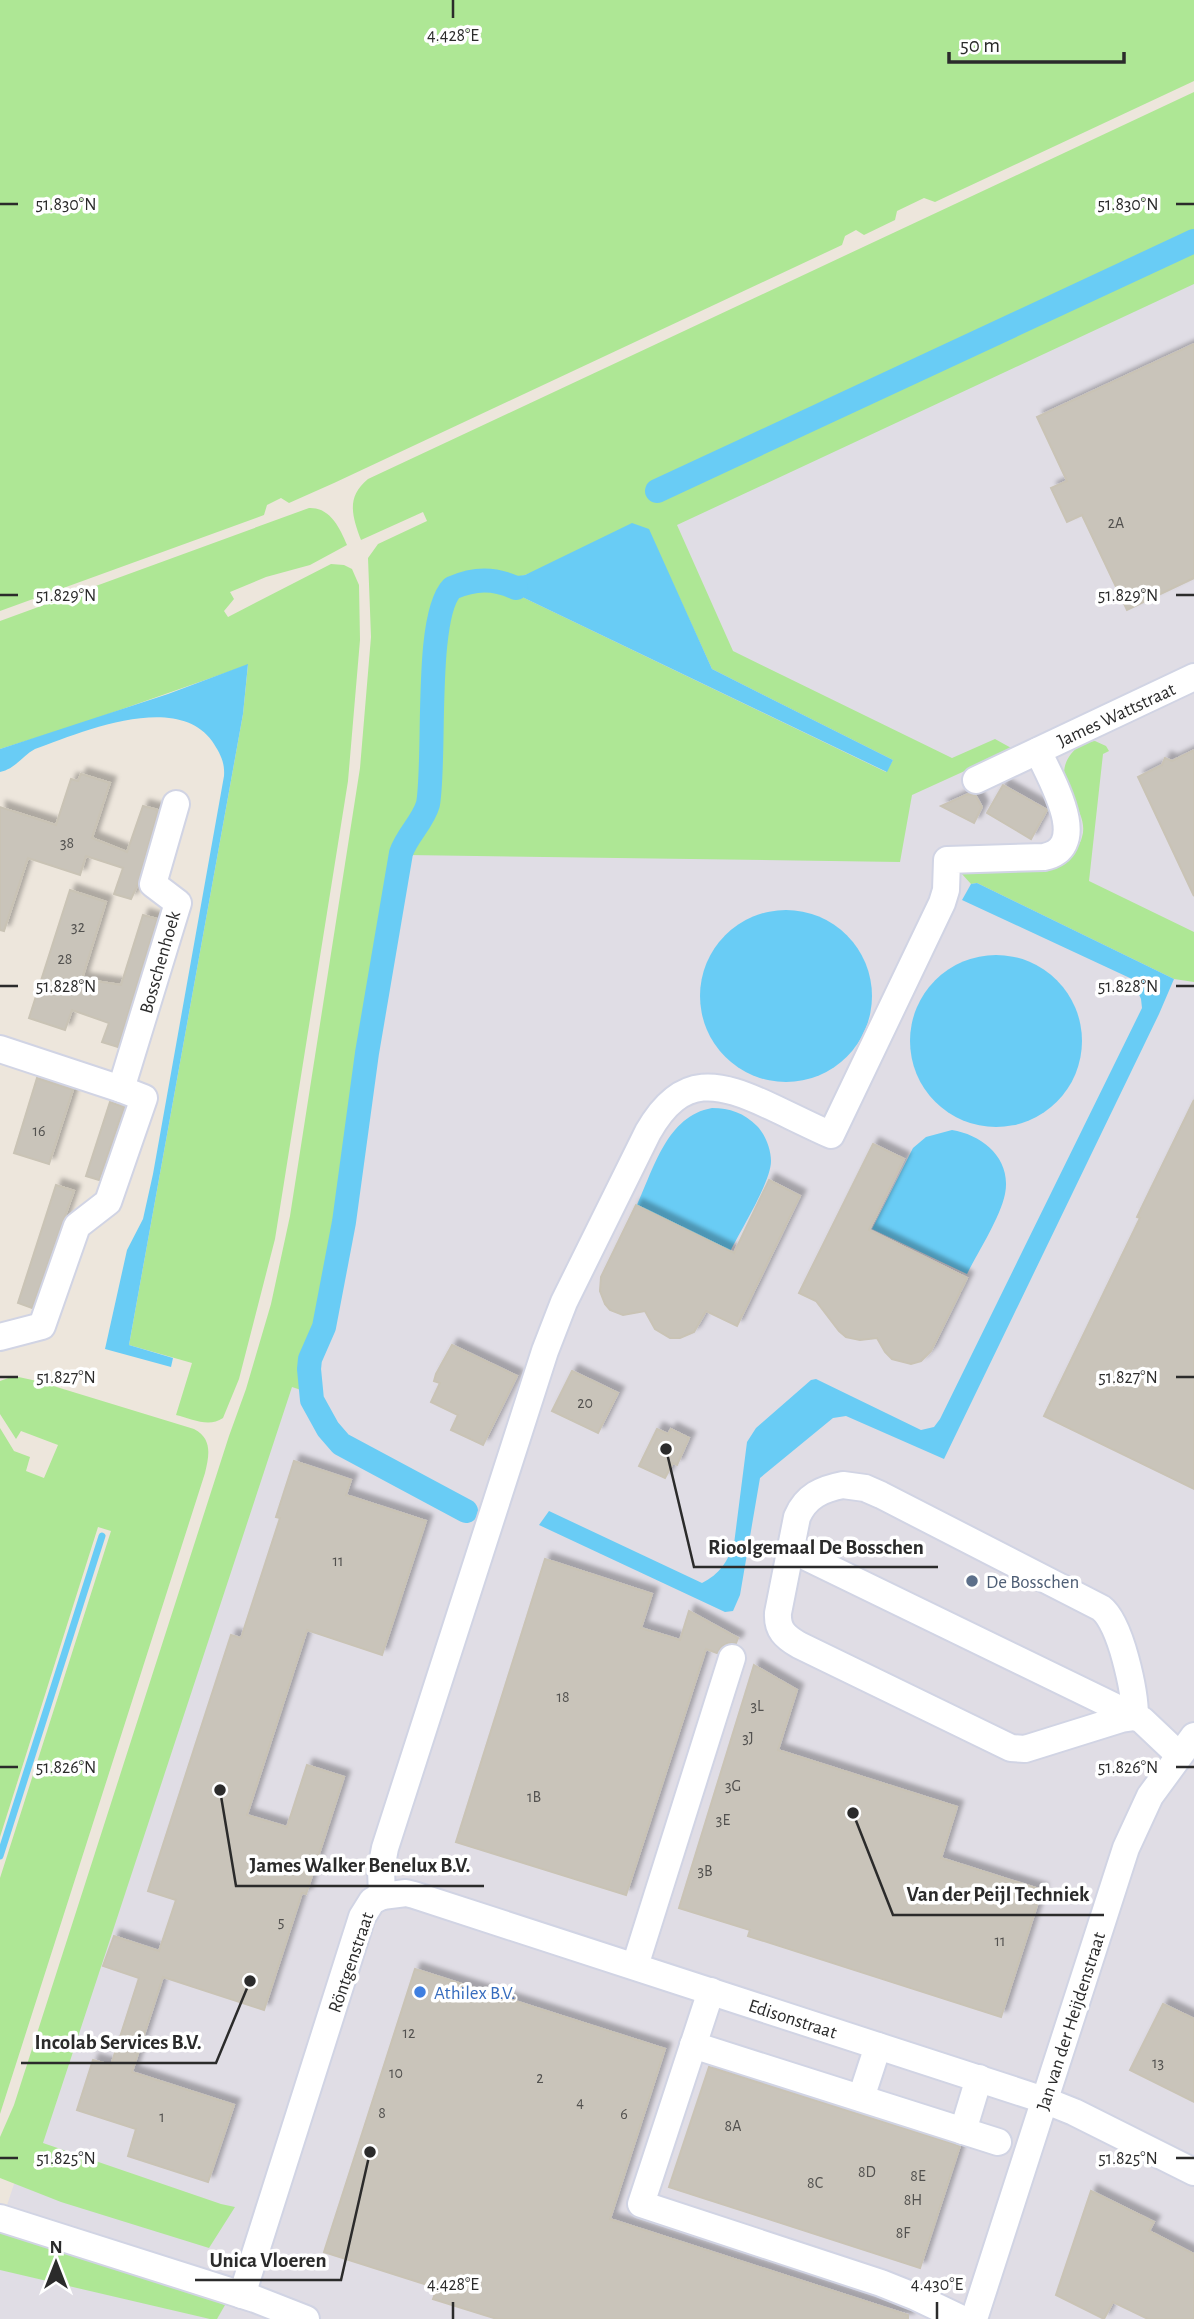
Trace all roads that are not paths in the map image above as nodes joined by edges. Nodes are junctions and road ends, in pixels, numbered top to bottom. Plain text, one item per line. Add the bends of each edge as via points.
1 (1194, 677) edge
2 (1038, 751) junction
3 (976, 780) dead end
4 (176, 804) dead end
5 (1031, 859) joint
6 (0, 1048) edge
7 (121, 1089) junction
8 (0, 1337) edge
9 (790, 1549) junction
10 (732, 1658) dead end
11 (1135, 1717) junction
12 (1186, 1746) edge
13 (382, 1896) junction
14 (635, 1966) junction
15 (711, 1991) junction
16 (693, 2045) junction
17 (878, 2046) junction
18 (979, 2078) junction
19 (861, 2098) junction
20 (1044, 2100) junction
21 (963, 2131) junction
22 (998, 2142) dead end
23 (1194, 2172) edge
24 (0, 2218) edge
25 (242, 2295) junction
26 (916, 2309) edge
27 (306, 2319) edge
28 (962, 2319) edge
29 (974, 2319) edge

1 - 2 street, James Wattstraat
2 - 3 street, James Wattstraat
2 - 5 street, James Wattstraat via 1062,804 1067,834 1055,854
4 - 7 street, Bosschenhoek via 153,884 178,903
5 - 13 street, Röntgenstraat via 947,860 942,903 831,1135 746,1095 712,1086 681,1095 661,1112 648,1132 556,1322 385,1848
6 - 7 street
7 - 8 street via 144,1098 108,1202 77,1226 42,1326
9 - 11 street
9 - 11 street via 777,1619 784,1635 799,1646 1011,1748 1025,1749
9 - 11 street via 801,1507 820,1491 854,1485 881,1495 1107,1612 1133,1689
10 - 14 street
11 - 12 street
12 - 20 street, Jan van der Heijdenstraat via 1150,1796 1126,1848
13 - 14 street, Edisonstraat via 414,1895
13 - 25 street, Röntgenstraat via 372,1901 362,1917
14 - 15 street, Edisonstraat
15 - 16 street
15 - 17 street, Edisonstraat
16 - 19 street
16 - 26 street via 641,2204 881,2283
17 - 18 street, Edisonstraat
17 - 19 street
18 - 20 street, Edisonstraat
18 - 21 street
19 - 21 street
20 - 23 street, Edisonstraat
20 - 29 street, Jan van der Heijdenstraat
21 - 22 street
24 - 25 street
25 - 27 street
26 - 28 street

